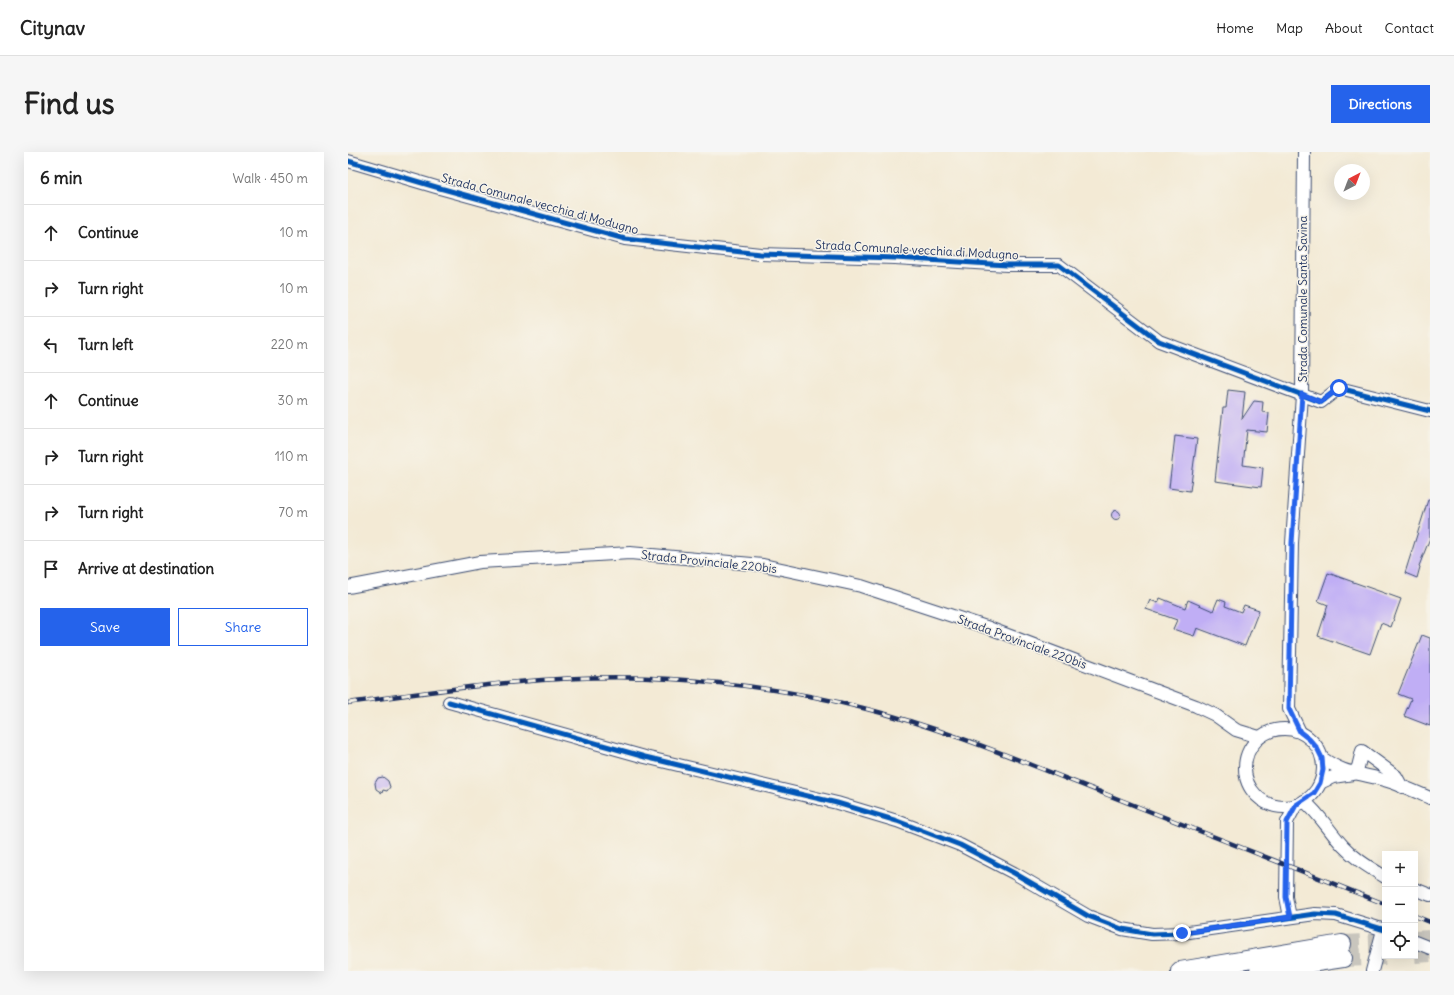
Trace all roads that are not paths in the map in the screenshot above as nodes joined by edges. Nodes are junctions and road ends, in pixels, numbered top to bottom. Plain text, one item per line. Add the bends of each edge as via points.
1 (1304, 152) edge
2 (348, 161) edge
3 (1302, 394) junction
4 (1430, 411) edge
5 (348, 587) edge
6 (449, 702) dead end
7 (1289, 709) junction
8 (1278, 729) junction
9 (1236, 730) junction
10 (1300, 732) junction
11 (1259, 737) junction
12 (1248, 752) junction
13 (1370, 755) junction
14 (1322, 758) junction
15 (1353, 774) junction
16 (1370, 776) junction
17 (1320, 783) junction
18 (1402, 787) junction
19 (1430, 798) edge
20 (1300, 803) junction
21 (1275, 806) junction
22 (1287, 822) junction
23 (1382, 875) edge
24 (1418, 890) edge
25 (1430, 895) edge
26 (1290, 917) junction
27 (1382, 929) edge
28 (1382, 937) edge
29 (1418, 943) edge
30 (1430, 948) edge
31 (1180, 971) edge
32 (1259, 971) edge
33 (1372, 971) edge

1 - 3 street, Strada Comunale Santa Savina
2 - 3 street, Strada Comunale vecchia di Modugno via 625,239 760,254 1059,265 1159,341
3 - 4 street, Strada Comunale vecchia di Modugno via 1321,402 1339,388
3 - 7 street, Strada Comunale Santa Savina via 1292,543
5 - 9 street, Strada Provinciale 220bis via 480,562 622,554 763,565 861,586 989,628 1196,706
6 - 26 street via 645,757 837,803 897,821 960,845 1088,916 1122,929 1152,934 1182,933
7 - 8 street, Strada Comunale Santa Savina
7 - 10 street, Strada Comunale Santa Savina
8 - 10 street
8 - 11 street
9 - 11 street, Strada Provinciale 220bis
9 - 12 street, Strada Provinciale 220bis
10 - 14 street via 1317,748
11 - 12 street
12 - 21 street via 1245,769 1249,785 1255,795
13 - 15 street via 1362,750 1358,767
13 - 16 street via 1373,768
13 - 18 street via 1396,776
14 - 15 street via 1334,767
14 - 17 street
15 - 16 street
15 - 17 street via 1332,777
16 - 18 street
17 - 20 street via 1314,793
18 - 19 street
20 - 21 street via 1286,807
20 - 22 street
20 - 23 street via 1317,812 1359,861
21 - 22 street
22 - 26 street via 1286,897
24 - 25 street
26 - 27 street via 1336,915
28 - 33 street
29 - 30 street
31 - 32 highway via 1343,951

